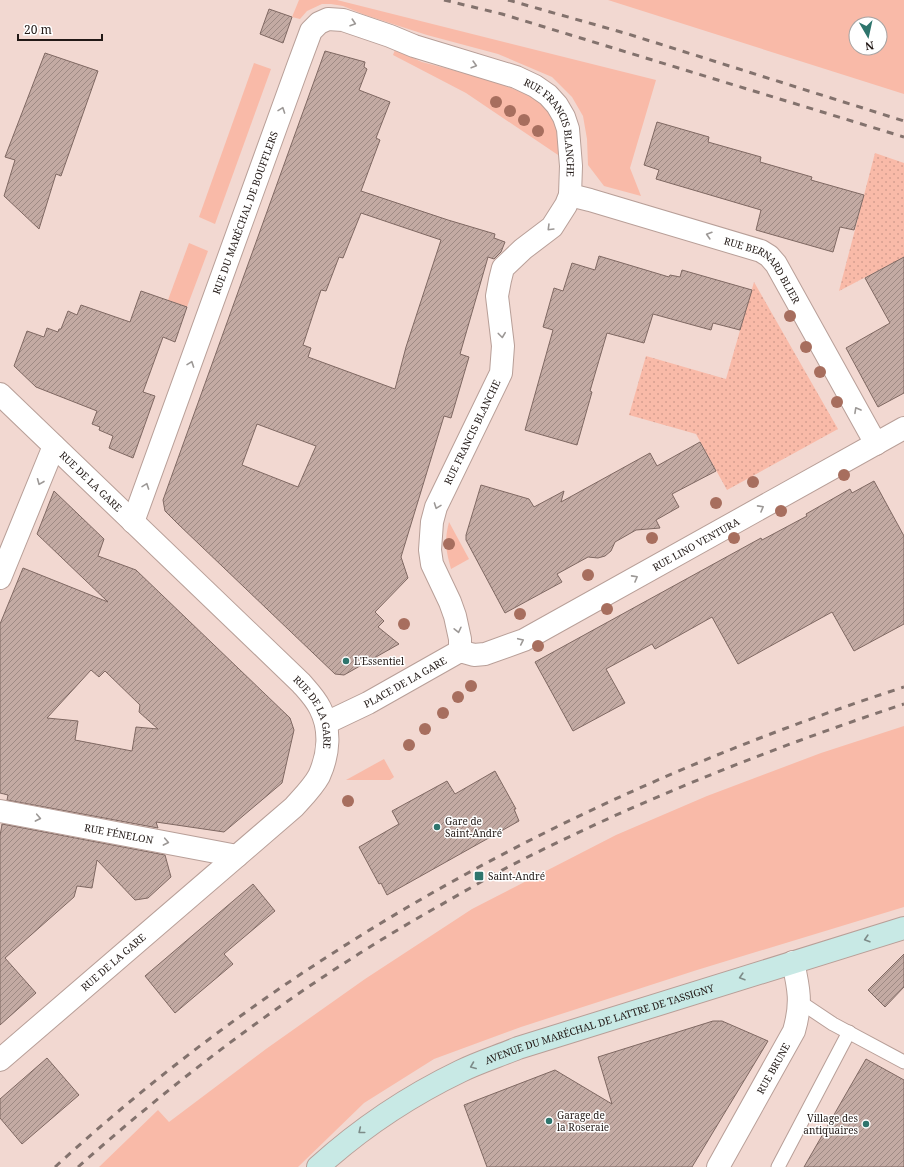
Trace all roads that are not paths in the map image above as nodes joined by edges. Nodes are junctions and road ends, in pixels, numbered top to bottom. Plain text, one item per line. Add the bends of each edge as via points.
1 (436, 54) joint
2 (570, 195) junction
3 (0, 394) edge
4 (904, 428) edge
5 (876, 444) junction
6 (54, 446) junction
7 (133, 522) junction
8 (0, 578) edge
9 (460, 651) junction
10 (326, 723) junction
11 (0, 811) edge
12 (237, 856) junction
13 (904, 928) edge
14 (793, 962) junction
15 (800, 1002) junction
16 (848, 1032) junction
17 (0, 1060) edge
18 (904, 1062) edge
19 (318, 1167) edge
20 (718, 1167) edge
21 (778, 1167) edge

1 -> 2 street, RUE FRANCIS BLANCHE via 516,77 548,95 557,105 568,129
7 -> 1 street, RUE DU MARÉCHAL DE BOUFFLERS via 311,31 328,19 343,20
5 -> 2 street, RUE BERNARD BLIER via 776,264 769,256 761,251
2 -> 9 street, RUE FRANCIS BLANCHE via 552,227 503,268 497,296 503,346 501,373 436,507 430,535 432,564 455,616
3 - 6 street, RUE DE LA GARE
4 - 5 street, RUE LINO VENTURA
9 -> 5 street, RUE LINO VENTURA via 474,655 485,654 524,640
6 - 7 street, RUE DE LA GARE
6 -> 8 street
7 - 10 street, RUE DE LA GARE via 301,683 320,707
9 - 10 street, PLACE DE LA GARE via 368,703
10 - 12 street, RUE DE LA GARE via 326,753 318,777 294,807
11 -> 12 street, RUE FÉNELON
12 - 17 street, RUE DE LA GARE
13 -> 14 main road, AVENUE DU MARÉCHAL DE LATTRE DE TASSIGNY
14 - 15 street, RUE BRUNE
14 -> 19 main road, AVENUE DU MARÉCHAL DE LATTRE DE TASSIGNY via 518,1048 462,1071 372,1122
15 - 16 lane
15 - 20 street, RUE BRUNE via 794,1031
16 - 18 lane
16 - 21 lane

